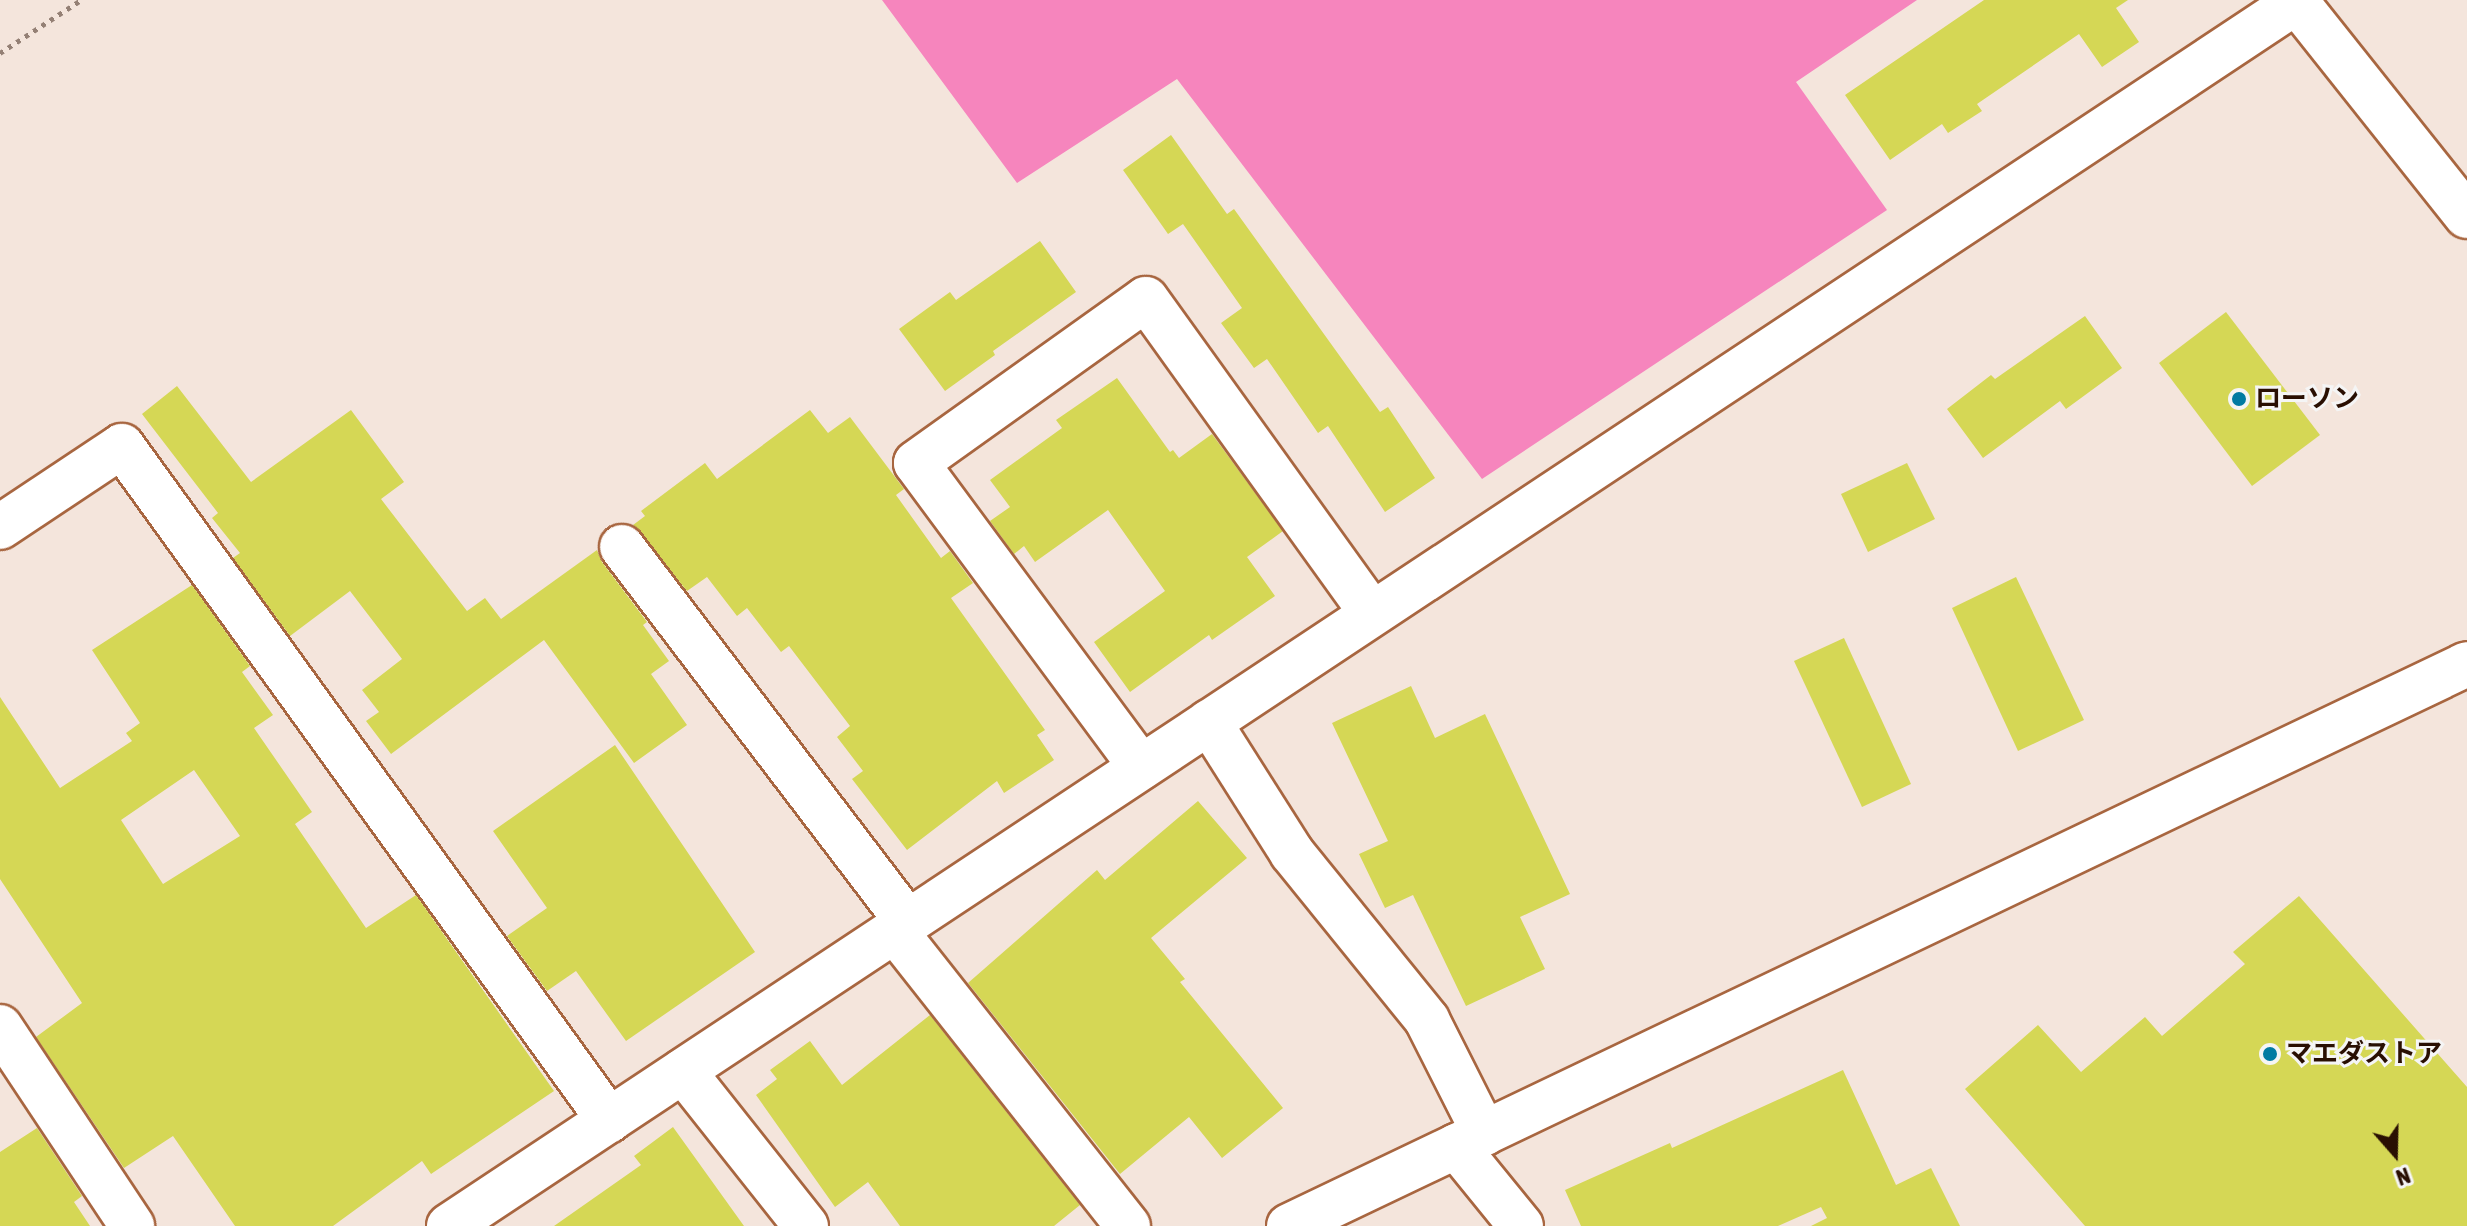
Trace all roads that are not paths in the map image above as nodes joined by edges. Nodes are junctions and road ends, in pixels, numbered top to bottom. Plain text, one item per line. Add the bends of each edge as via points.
1 (2297, 1) edge
2 (2467, 216) edge
3 (0, 527) edge
4 (622, 547) dead end
5 (1372, 613) junction
6 (2467, 664) edge
7 (1209, 722) junction
8 (1141, 767) junction
9 (902, 926) junction
10 (0, 1027) edge
11 (683, 1071) junction
12 (609, 1120) junction
13 (1470, 1140) junction
14 (132, 1226) edge
15 (449, 1226) edge
16 (806, 1226) edge
17 (1128, 1226) edge
18 (1289, 1226) edge
19 (1521, 1226) edge

1 - 2 street
1 - 5 street
3 - 12 street via 122,446
4 - 9 street
5 - 7 street
5 - 8 street via 1146,299 916,463
6 - 13 street
7 - 8 street
7 - 13 street via 1292,853 1427,1020
8 - 9 street
9 - 11 street
9 - 17 street
10 - 14 street
11 - 12 street
11 - 16 street
12 - 15 street
13 - 18 street
13 - 19 street

